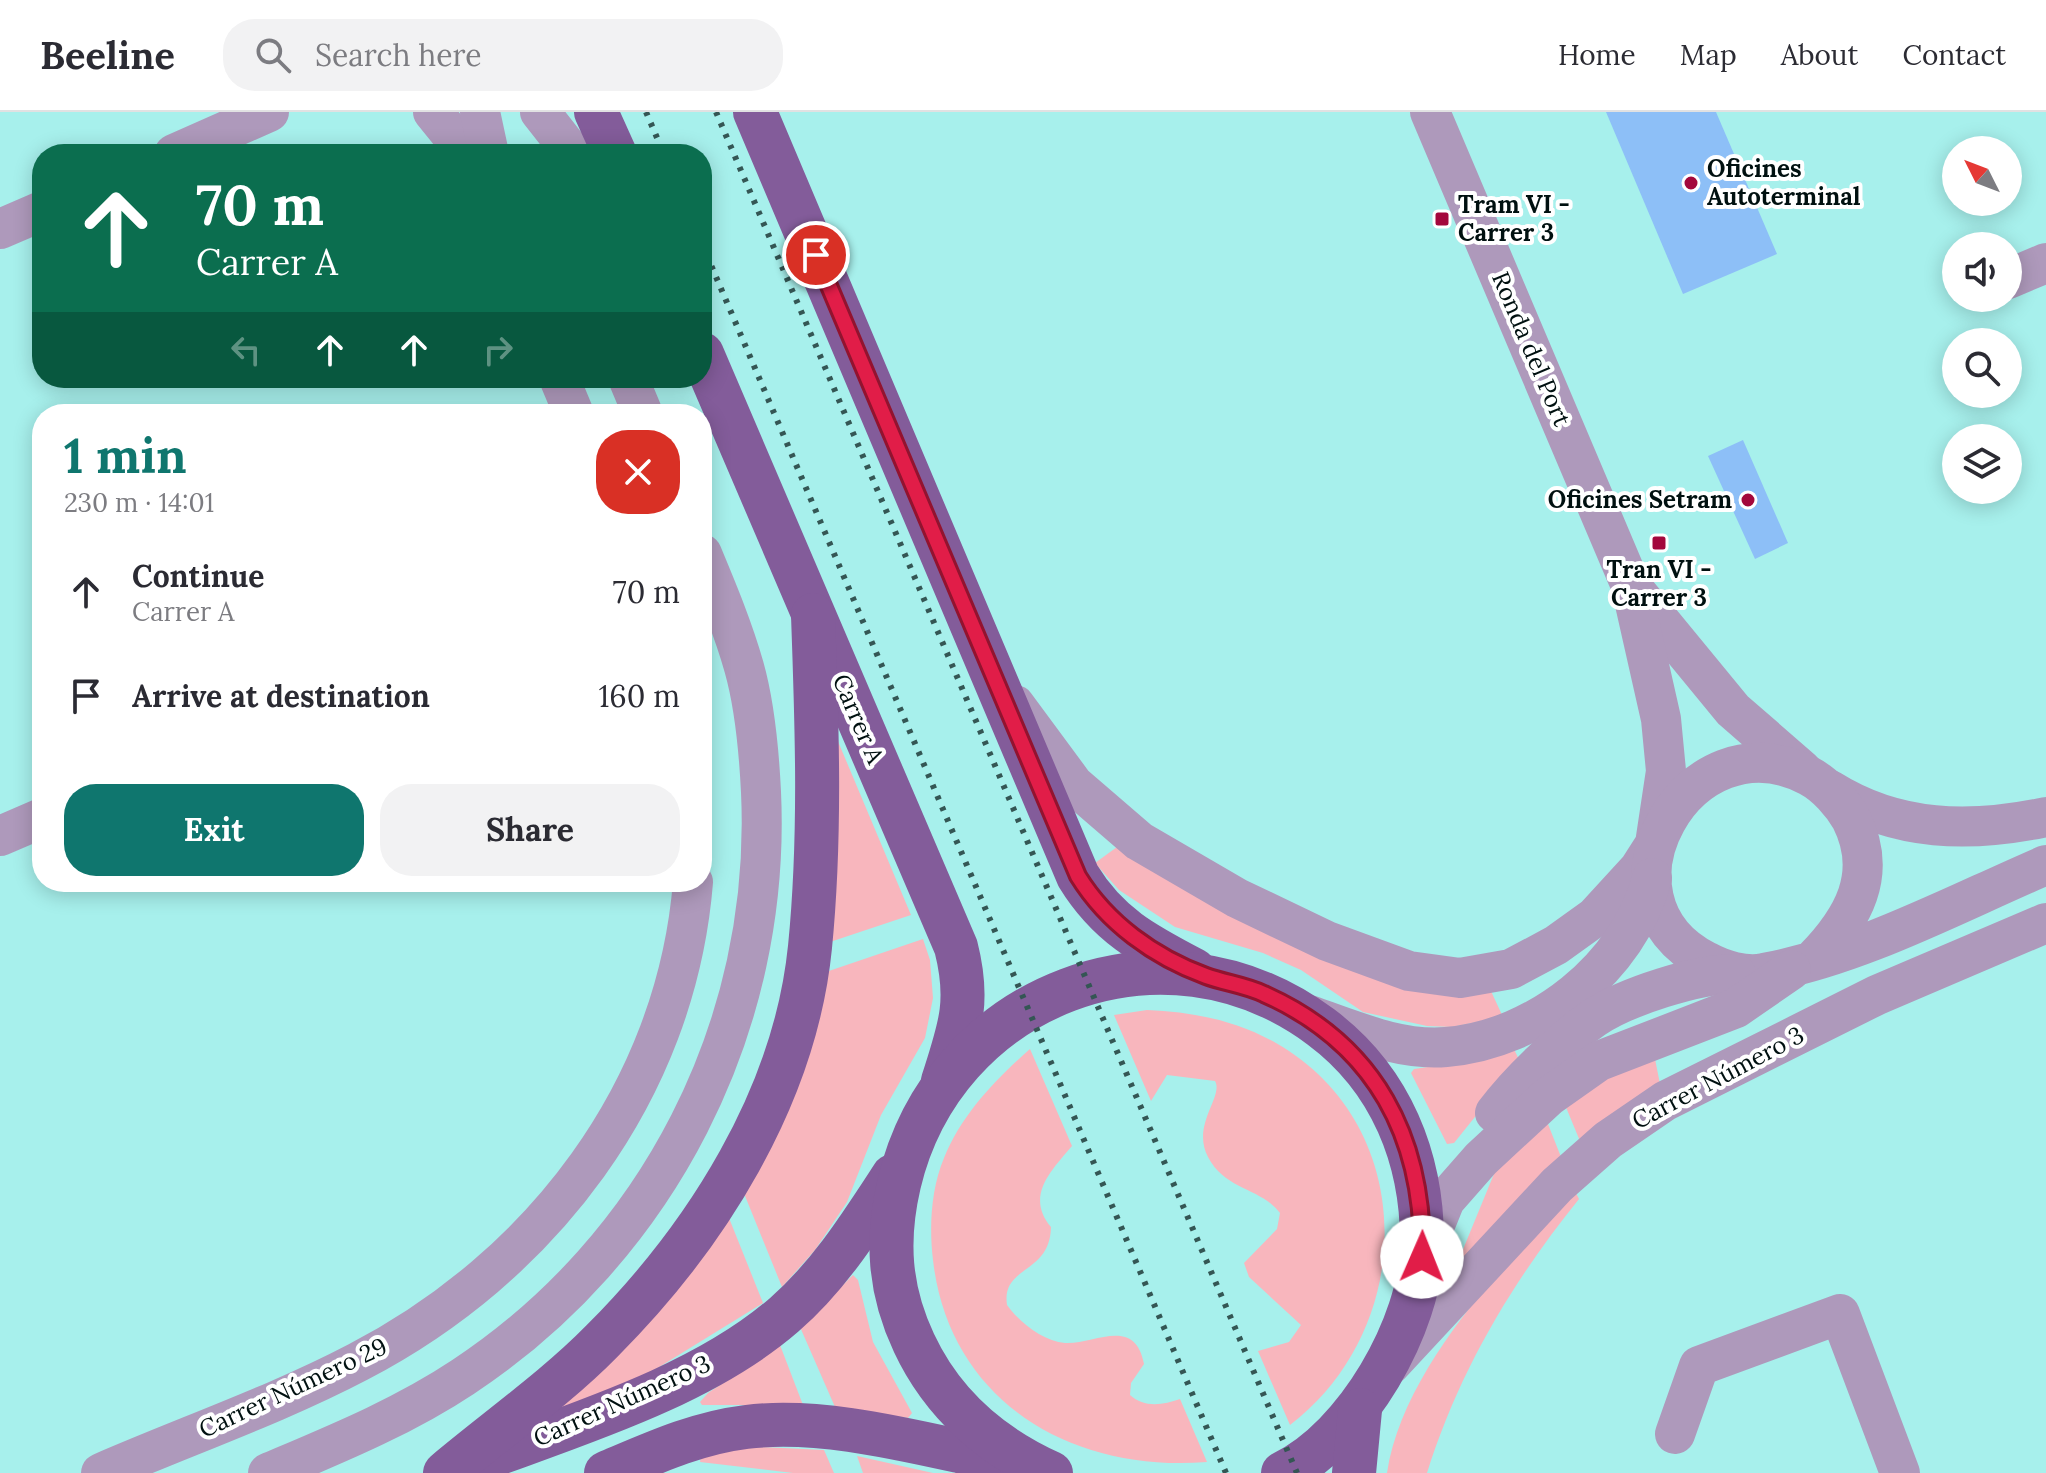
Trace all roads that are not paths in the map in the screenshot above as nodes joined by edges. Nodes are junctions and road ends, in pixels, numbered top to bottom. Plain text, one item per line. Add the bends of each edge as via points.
1 (269, 112) edge
2 (433, 112) edge
3 (480, 112) edge
4 (540, 112) edge
5 (596, 112) edge
6 (755, 112) edge
7 (1430, 112) edge
8 (197, 144) edge
9 (455, 144) edge
10 (487, 144) edge
11 (565, 144) edge
12 (610, 144) edge
13 (32, 215) edge
14 (0, 229) edge
15 (2046, 263) edge
16 (2022, 273) edge
17 (712, 378) edge
18 (712, 581) edge
19 (1631, 586) junction
20 (813, 615) junction
21 (999, 683) junction
22 (1818, 782) junction
23 (2046, 817) edge
24 (32, 822) edge
25 (0, 836) edge
26 (1654, 861) junction
27 (2046, 865) edge
28 (691, 892) edge
29 (2046, 923) edge
30 (1789, 967) junction
31 (1205, 975) junction
32 (1301, 1012) junction
33 (940, 1091) junction
34 (905, 1158) junction
35 (1422, 1257) junction
36 (1368, 1395) junction
37 (1675, 1434) dead end
38 (148, 1462) edge
39 (1044, 1470) edge
40 (101, 1473) edge
41 (268, 1473) edge
42 (445, 1473) edge
43 (606, 1473) edge
44 (1283, 1473) edge
45 (1354, 1473) edge
46 (1900, 1473) edge

1 - 8 street
2 - 9 street
3 - 10 street
4 - 11 street
5 - 12 main road
6 - 21 main road
7 - 19 street, Ronda del Port
13 - 14 street
15 - 16 street
17 - 20 main road, Carrer A
18 - 41 street via 745,668 760,764 762,821 758,899 746,975 705,1096 658,1181 625,1227 546,1312 464,1377 418,1404
19 - 22 street via 1733,710
19 - 26 street via 1661,719 1666,771
20 - 33 main road, Carrer A via 956,947 965,982 964,1006
20 - 42 main road via 817,747 810,948 797,1012 769,1099 730,1177 680,1253 642,1298 580,1362
21 - 26 street via 1074,785 1139,841 1250,904 1327,941 1409,971 1473,977 1511,969 1595,917
21 - 31 main road via 1071,860 1091,896 1130,934
22 - 23 street via 1860,809 1926,826 1974,828
22 - 26 street via 1776,763 1751,762 1704,778 1666,818
22 - 30 street via 1846,811 1855,829 1864,879 1845,923
24 - 25 street
26 - 30 street via 1656,905 1675,939 1692,954 1714,965
26 - 32 street via 1636,924 1604,965 1560,1004 1506,1033 1445,1048 1418,1047
27 - 30 street via 1856,946
28 - 38 street, Carrer Número 29 via 674,987 640,1079 574,1187 531,1236 452,1304 381,1349
29 - 36 street, Carrer Número 3 via 1779,1043 1665,1101 1608,1140 1557,1185
30 - 35 street via 1699,976 1596,1016 1500,1106 1480,1133
31 - 32 main road
31 - 33 main road via 1118,975 1050,995 991,1035
32 - 35 main road via 1345,1045 1406,1136 1419,1187
33 - 34 main road
34 - 39 main road via 891,1219 890,1260 895,1297 908,1331 926,1368 955,1406 999,1445
34 - 42 main road, Carrer Número 3 via 820,1279 783,1316 743,1344 688,1376
35 - 36 main road via 1409,1312
36 - 44 main road via 1328,1443
36 - 45 main road
37 - 46 street via 1699,1366 1840,1314
38 - 40 street, Carrer Número 29
39 - 43 main road via 860,1433 748,1426 704,1434

